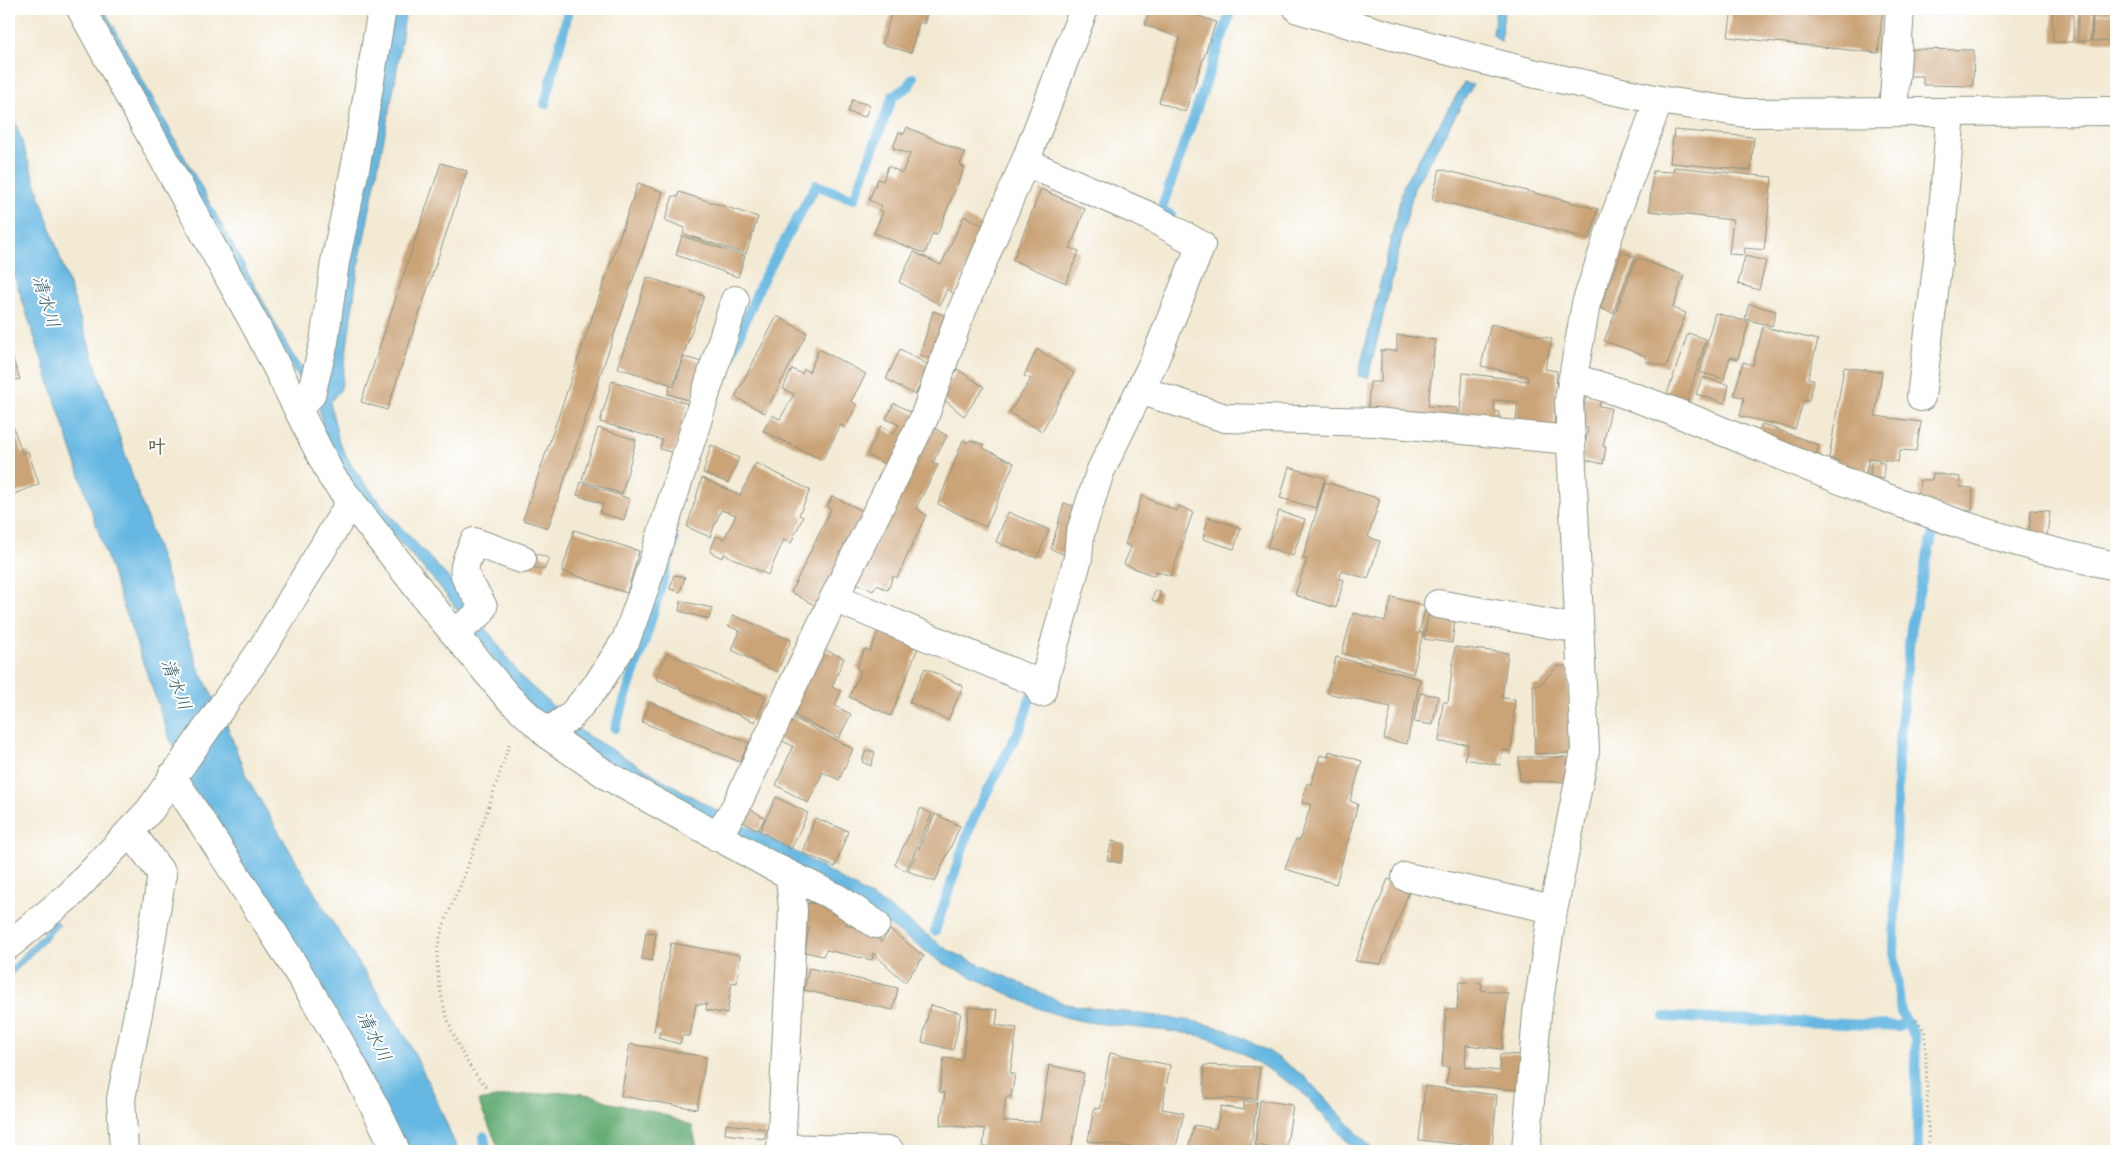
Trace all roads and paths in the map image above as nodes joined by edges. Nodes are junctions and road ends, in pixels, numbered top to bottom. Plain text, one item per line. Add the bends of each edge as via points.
1 (81, 9) edge
2 (382, 9) edge
3 (1084, 9) edge
4 (1298, 9) edge
5 (1900, 9) edge
6 (1659, 100) junction
7 (2116, 111) edge
8 (1893, 112) junction
9 (1951, 112) junction
10 (1025, 162) junction
11 (735, 300) dead end
12 (1573, 378) junction
13 (1140, 390) junction
14 (1921, 396) dead end
15 (298, 408) junction
16 (1571, 440) junction
17 (351, 501) junction
18 (522, 559) dead end
19 (2116, 566) edge
20 (834, 598) junction
21 (1438, 604) dead end
22 (1579, 629) junction
23 (455, 633) junction
24 (520, 708) junction
25 (546, 733) junction
26 (172, 776) junction
27 (130, 831) junction
28 (717, 837) junction
29 (790, 876) junction
30 (1406, 877) dead end
31 (1554, 909) junction
32 (876, 924) dead end
33 (9, 945) edge
34 (1916, 1020) dead end
35 (486, 1086) dead end
36 (781, 1149) edge
37 (124, 1151) edge
38 (396, 1151) edge
39 (890, 1151) edge
40 (1526, 1151) edge
41 (1929, 1151) edge

1 - 15 street via 186,196
2 - 15 street via 356,164 335,262 324,342 311,395
3 - 10 street
4 - 6 street via 1522,70
5 - 8 street
6 - 8 street via 1745,113
6 - 12 street via 1586,304
7 - 9 street
8 - 9 street
9 - 14 street via 1940,245
10 - 13 street via 1149,216 1201,245
10 - 20 street via 958,320 924,418
11 - 25 street via 626,640 597,685 571,716
12 - 16 street via 1569,400
12 - 19 street via 1717,430 1919,510
13 - 16 street via 1225,418 1367,422
13 - 20 street via 1097,481 1080,534 1078,558 1042,689
15 - 17 street via 332,476
16 - 22 street
17 - 23 street
17 - 26 street via 262,649
18 - 23 street via 474,542 463,565 466,582 483,607
20 - 28 street via 736,806
21 - 22 street
22 - 31 street via 1585,751
23 - 24 street
24 - 25 street
24 - 35 path via 487,815 438,944 436,974 443,1005 473,1074
25 - 28 street via 608,776
26 - 27 street via 150,810
26 - 38 street via 328,1018
27 - 33 street via 70,895
27 - 37 street via 162,874 120,1099
28 - 29 street
29 - 32 street via 837,898
29 - 36 street via 793,910
30 - 31 street
31 - 40 street via 1537,1014
34 - 41 path via 1925,1031 1926,1039
36 - 39 street

